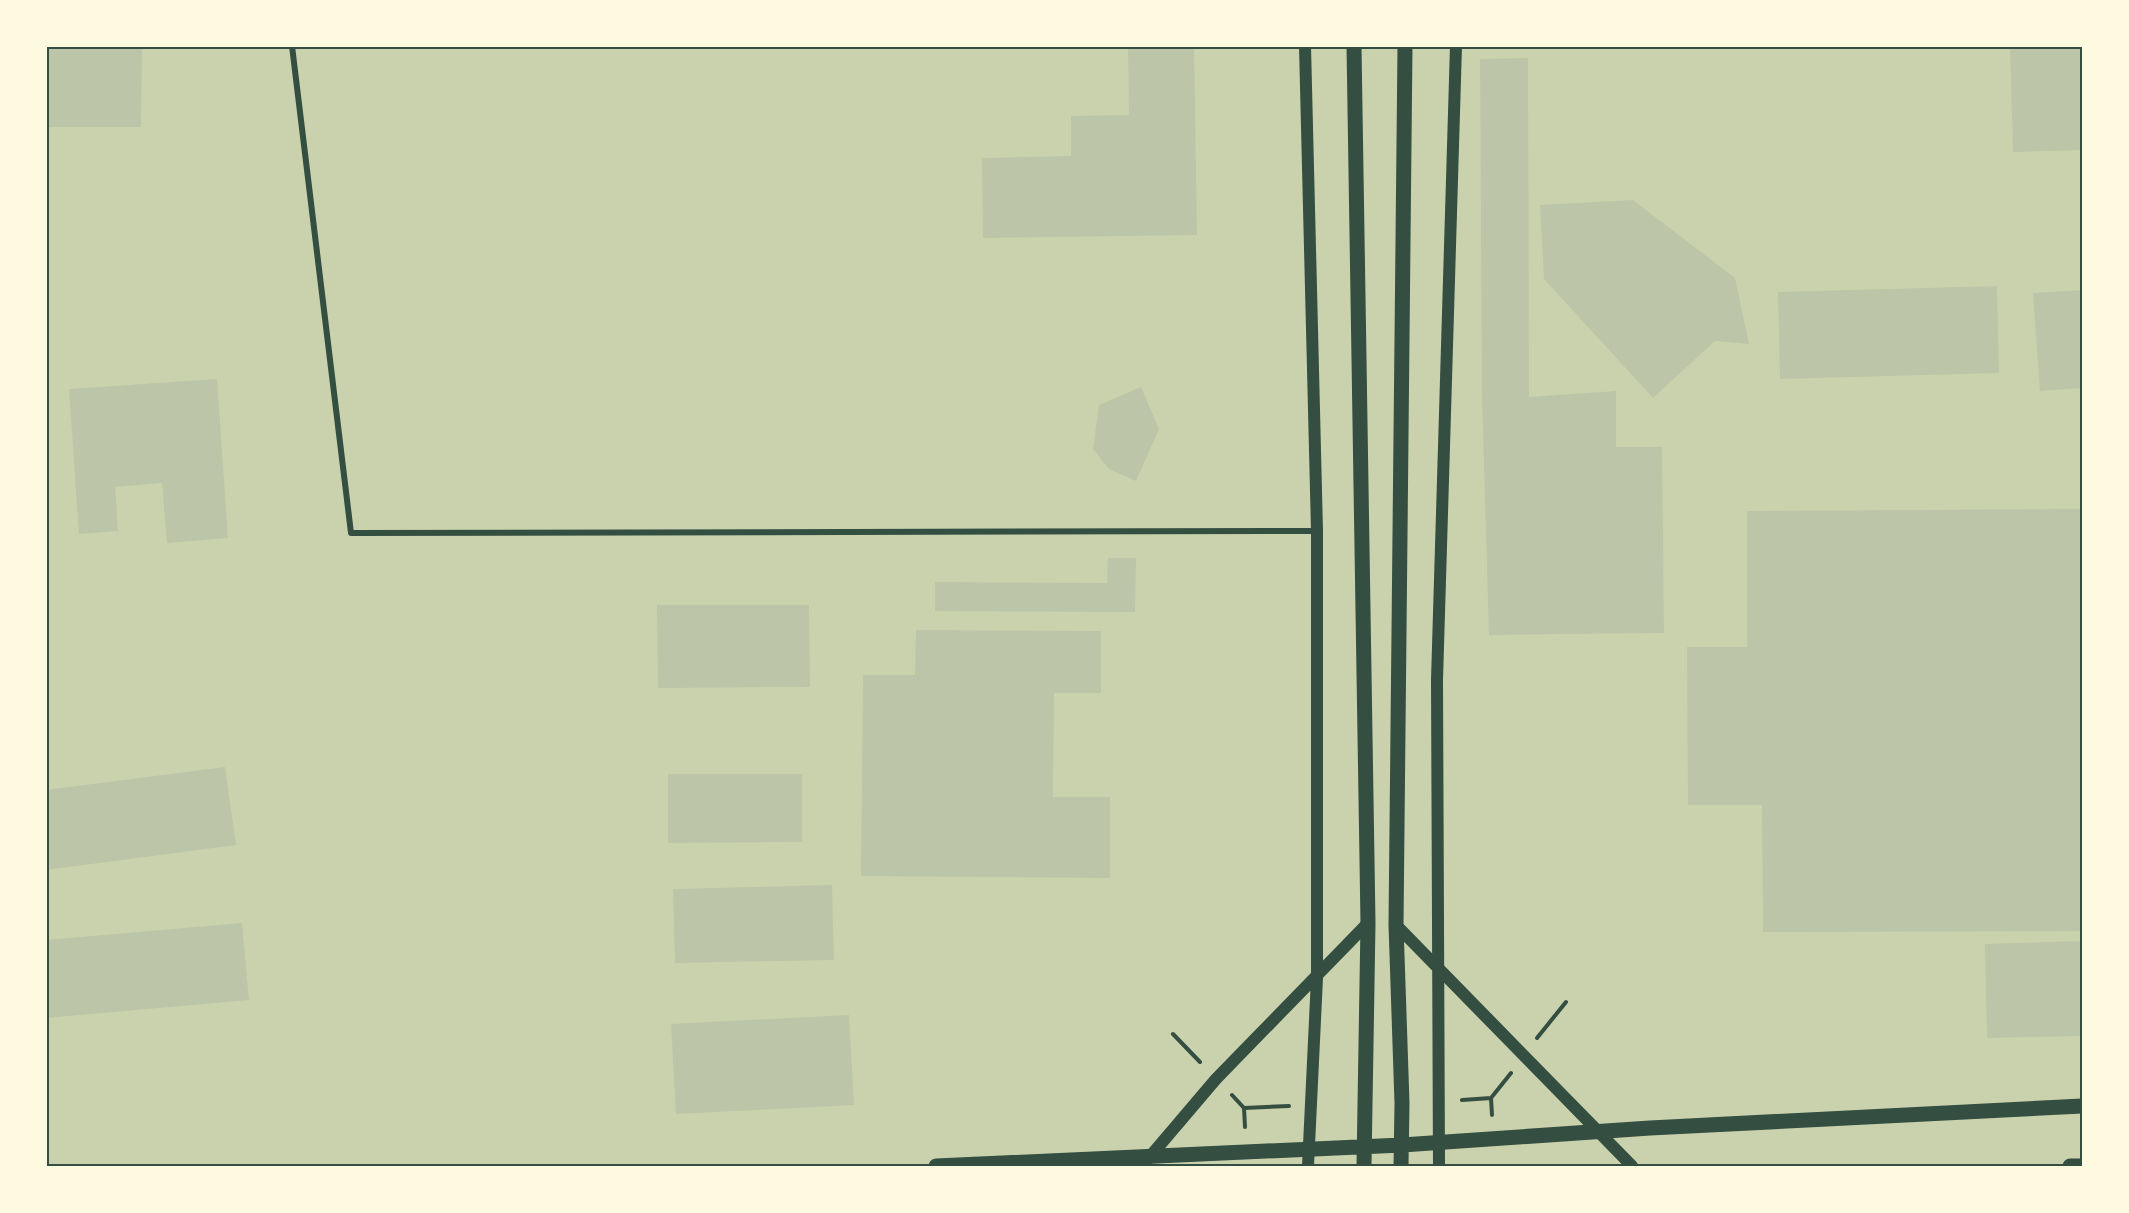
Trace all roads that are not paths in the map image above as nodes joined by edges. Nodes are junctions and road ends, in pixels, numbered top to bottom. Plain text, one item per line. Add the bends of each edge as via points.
1 (292, 46) edge
2 (1305, 46) edge
3 (1354, 46) edge
4 (1405, 46) edge
5 (1456, 46) edge
6 (1317, 531) junction
7 (1368, 923) junction
8 (1396, 925) junction
9 (1438, 969) junction
10 (1317, 978) junction
11 (2082, 1106) edge
12 (1599, 1133) junction
13 (1439, 1142) junction
14 (1402, 1145) junction
15 (1365, 1146) junction
16 (1309, 1149) junction
17 (1147, 1161) edge
18 (2082, 1166) edge
19 (936, 1167) edge
20 (1308, 1167) edge
21 (1364, 1167) edge
22 (1401, 1167) edge
23 (1439, 1167) edge
24 (1632, 1167) edge
25 (2070, 1167) edge

1 - 6 street via 351,533
2 - 6 main road
3 - 7 main road
4 - 8 main road
5 - 9 main road via 1437,680
6 - 10 main road
7 - 10 main road
7 - 15 main road
8 - 9 main road
8 - 14 main road
9 - 12 main road
9 - 13 main road
10 - 16 main road
10 - 17 main road via 1216,1079
11 - 12 main road
12 - 13 main road
12 - 24 main road
13 - 14 main road
13 - 23 main road
14 - 15 main road
14 - 22 main road
15 - 16 main road
15 - 21 main road
16 - 17 main road
16 - 20 main road
17 - 19 main road
18 - 25 main road

